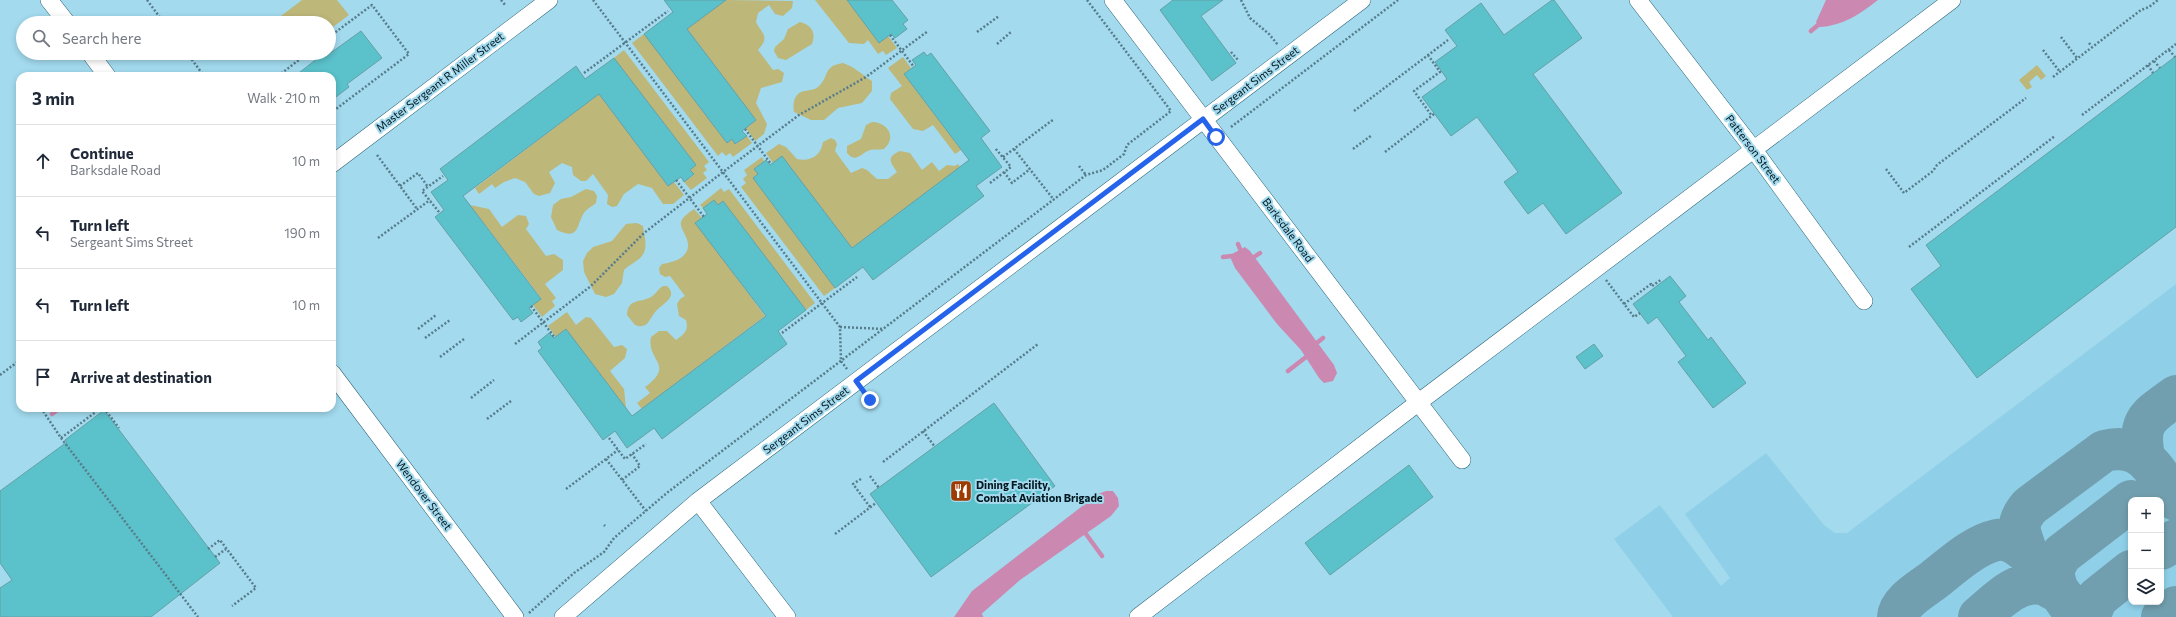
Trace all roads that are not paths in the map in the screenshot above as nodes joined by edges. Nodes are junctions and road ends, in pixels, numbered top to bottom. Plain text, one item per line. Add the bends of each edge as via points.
1 (49, 0) edge
2 (549, 0) edge
3 (1113, 0) edge
4 (1362, 0) edge
5 (1638, 0) edge
6 (1952, 0) edge
7 (62, 16) edge
8 (95, 60) edge
9 (104, 72) edge
10 (1203, 119) junction
11 (1754, 150) junction
12 (336, 161) edge
13 (1864, 301) dead end
14 (336, 378) edge
15 (1419, 402) junction
16 (1462, 460) dead end
17 (698, 501) junction
18 (515, 617) edge
19 (563, 617) edge
20 (787, 617) edge
21 (1138, 617) edge

1 - 7 street
2 - 12 street, Master Sergeant R Miller Street
3 - 10 street, Barksdale Road
4 - 10 street, Sergeant Sims Street
5 - 11 street, Patterson Street
6 - 11 street
8 - 9 street
10 - 15 street, Barksdale Road
10 - 17 street, Sergeant Sims Street
11 - 13 street, Patterson Street
11 - 15 street
14 - 18 street, Wendover Street
15 - 16 street, Barksdale Road
15 - 21 street
17 - 19 street, Sergeant Sims Street
17 - 20 street

